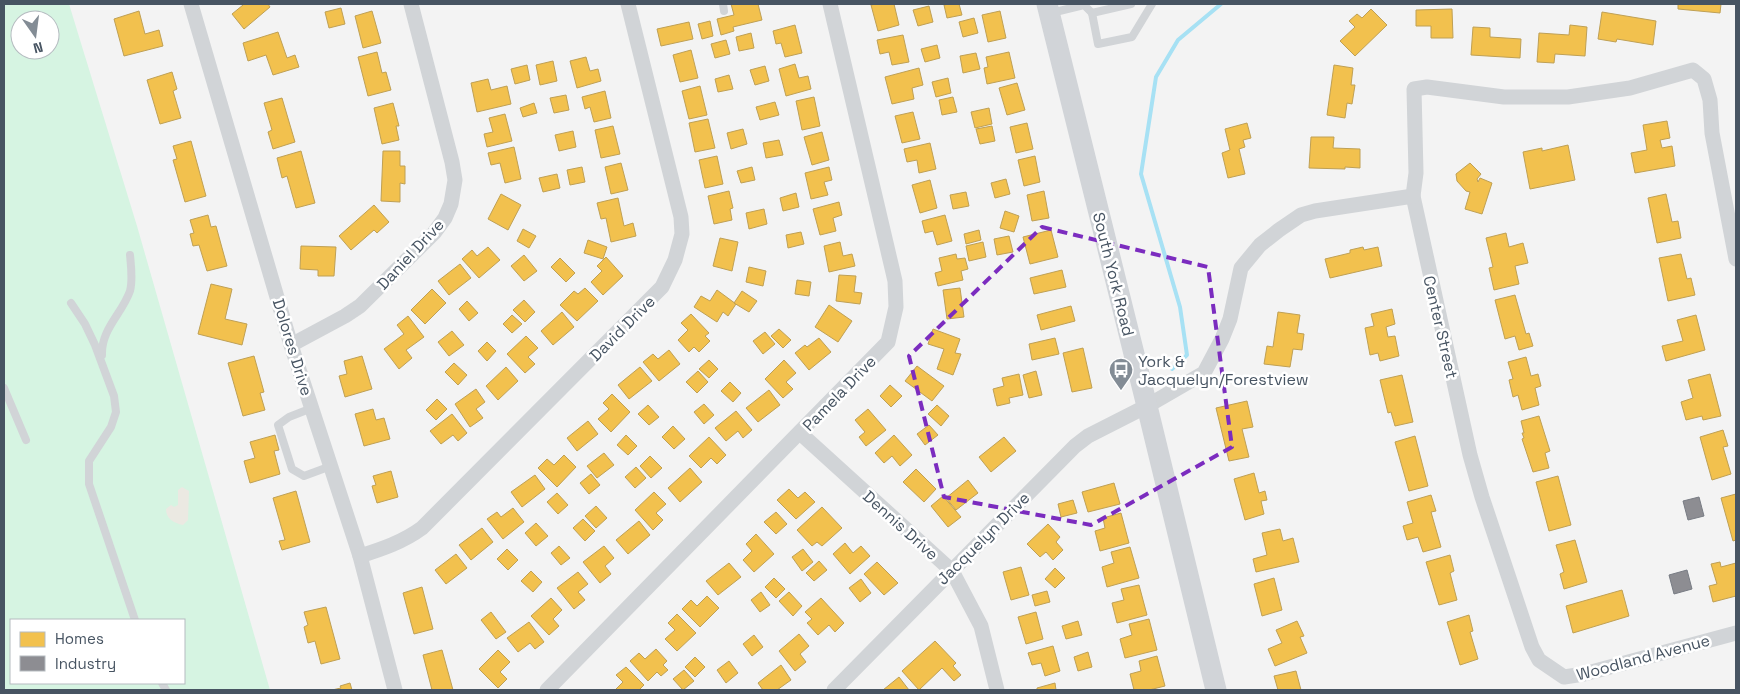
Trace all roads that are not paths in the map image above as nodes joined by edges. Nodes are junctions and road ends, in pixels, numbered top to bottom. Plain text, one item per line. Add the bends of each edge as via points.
1 (191, 4) edge
2 (411, 4) edge
3 (628, 4) edge
4 (830, 4) edge
5 (1131, 4) edge
6 (1152, 4) edge
7 (1048, 9) edge
8 (1092, 13) junction
9 (1413, 196) junction
10 (130, 255) dead end
11 (1736, 259) edge
12 (71, 303) dead end
13 (291, 345) junction
14 (102, 362) junction
15 (4, 388) edge
16 (1147, 406) junction
17 (312, 408) junction
18 (800, 433) junction
19 (26, 440) dead end
20 (331, 466) junction
21 (360, 556) junction
22 (952, 571) junction
23 (135, 619) edge
24 (1736, 633) edge
25 (1532, 647) joint
26 (394, 690) edge
27 (547, 690) edge
28 (834, 690) edge
29 (997, 690) edge
30 (1216, 690) edge

1 - 13 street, Dolores Drive
2 - 13 street, Daniel Drive via 452,162 451,204 434,233 360,306
3 - 21 street, David Drive via 681,218 682,234 676,260 662,287 422,528 392,545
4 - 18 street, Pamela Drive via 895,281 896,307 888,342
5 - 8 lane
6 - 8 lane via 1132,37 1098,44
7 - 8 lane via 1084,5
7 - 16 main road, South York Road
9 - 11 street, Center Street via 1416,173 1414,89 1427,87 1504,97 1568,97 1630,88 1693,70 1704,79 1710,100 1712,134
9 - 16 street, Jacquelyn Drive via 1301,215 1260,245 1241,268 1230,318 1204,373
9 - 25 street, Center Street via 1470,454
10 - 14 lane via 131,288 103,338
12 - 14 lane
13 - 17 street, Dolores Drive
14 - 23 lane via 116,412 111,427 89,461 89,484
15 - 19 lane
16 - 22 street, Jacquelyn Drive via 1075,446
16 - 30 main road, South York Road
17 - 20 street, Dolores Drive
17 - 20 lane via 278,425 292,469 304,476
18 - 22 street, Dennis Drive
18 - 27 street, Pamela Drive
20 - 21 street, Dolores Drive
21 - 26 street, Dolores Drive
22 - 28 street, Jacquelyn Drive
22 - 29 street, Dennis Drive via 981,626
24 - 25 street, Woodland Avenue via 1564,677 1539,660

